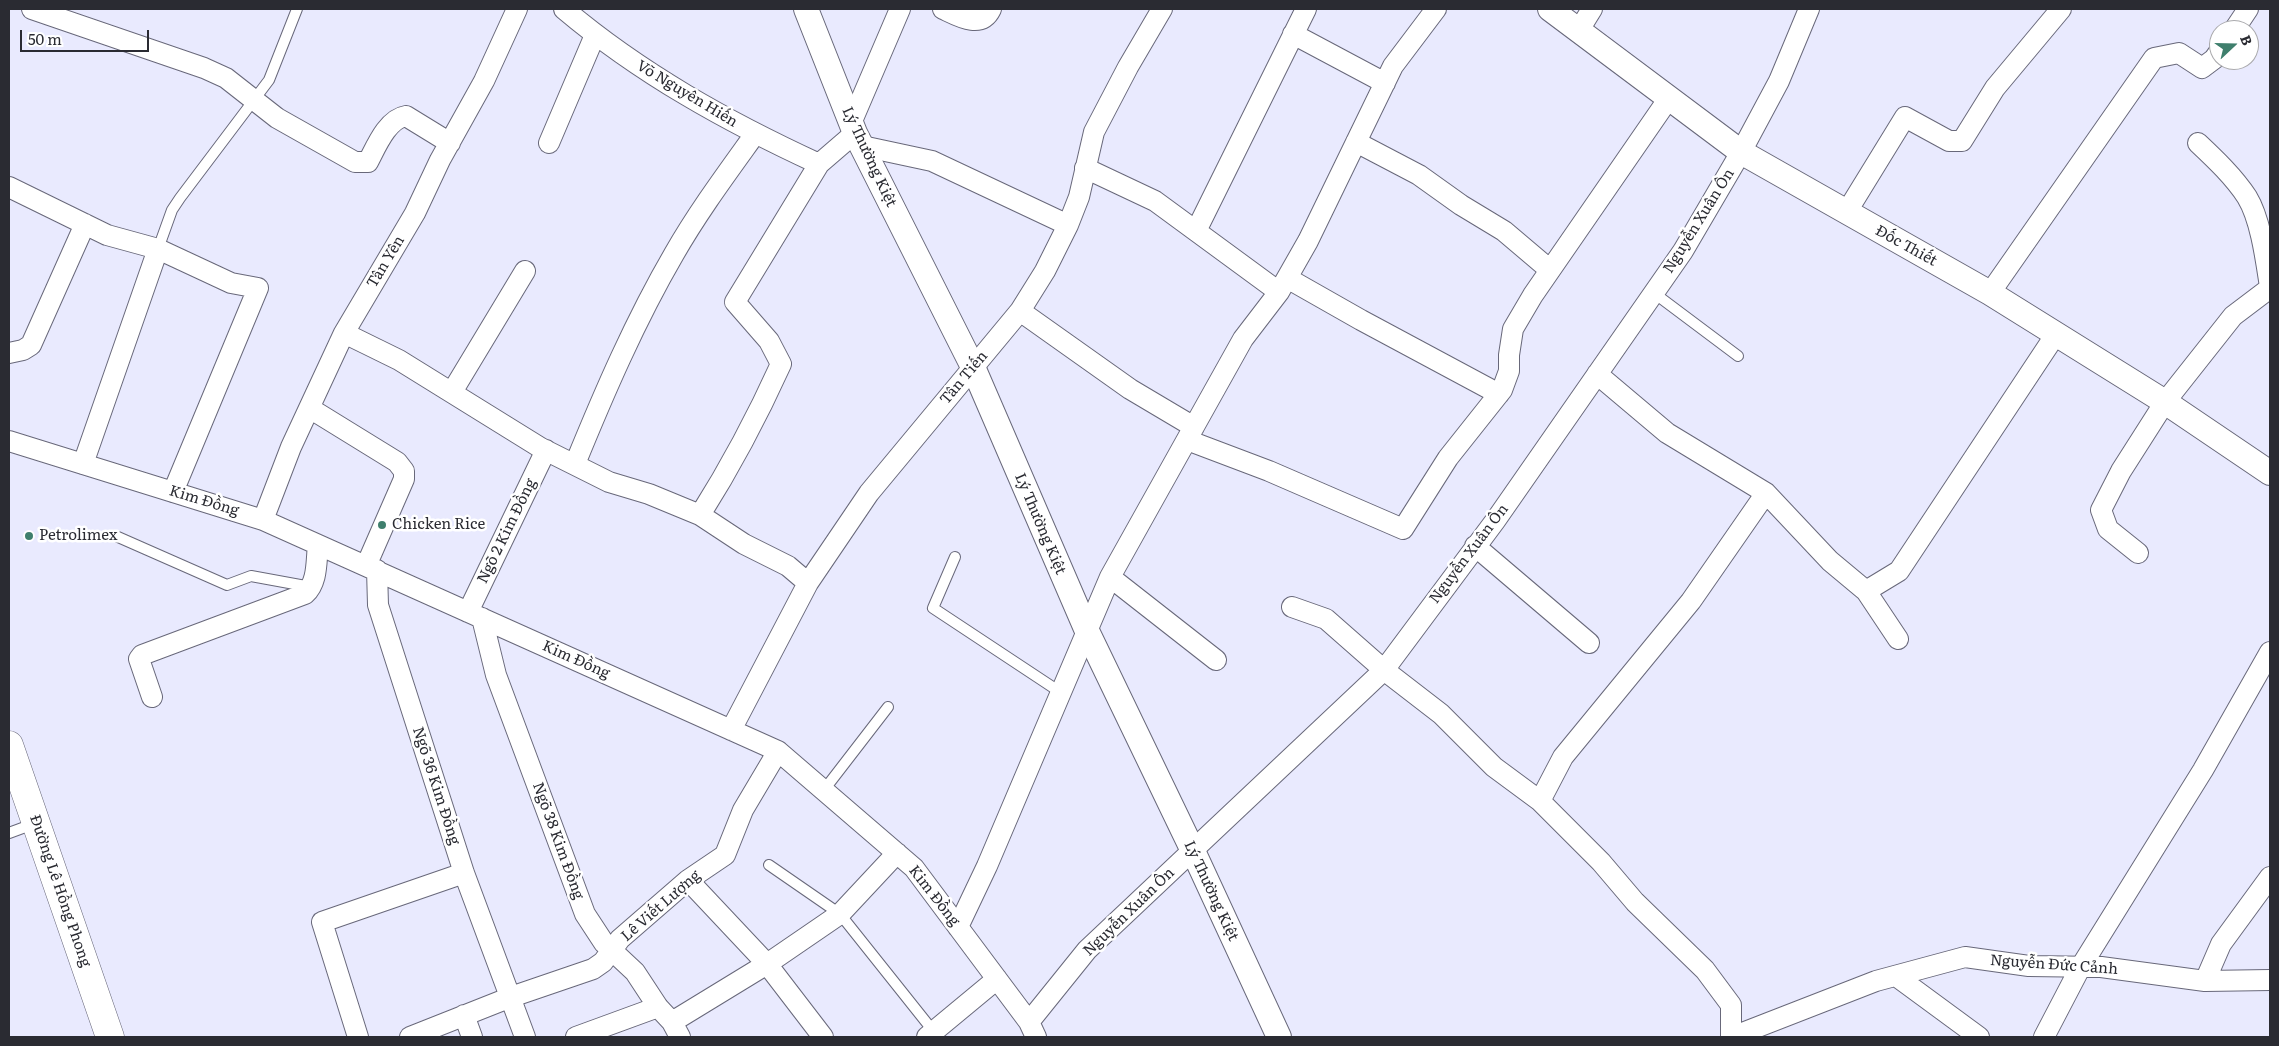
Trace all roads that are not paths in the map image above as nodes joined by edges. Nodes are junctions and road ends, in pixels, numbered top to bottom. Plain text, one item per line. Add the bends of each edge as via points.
1 (32, 9) edge
2 (297, 9) edge
3 (517, 9) edge
4 (564, 9) edge
5 (806, 9) edge
6 (900, 9) edge
7 (943, 9) edge
8 (991, 9) edge
9 (1162, 9) edge
10 (1306, 9) edge
11 (1436, 9) edge
12 (1550, 9) edge
13 (1592, 9) edge
14 (1809, 9) edge
15 (2061, 9) edge
16 (2248, 9) edge
17 (2241, 20) edge
18 (1579, 30) junction
19 (1293, 34) junction
20 (595, 35) junction
21 (2209, 63) edge
22 (1385, 83) junction
23 (1669, 98) junction
24 (253, 101) junction
25 (755, 134) junction
26 (856, 134) junction
27 (549, 142) dead end
28 (1356, 142) junction
29 (450, 143) junction
30 (2198, 143) dead end
31 (1741, 152) junction
32 (819, 164) junction
33 (1085, 168) junction
34 (9, 187) edge
35 (1846, 213) junction
36 (85, 224) junction
37 (1068, 225) junction
38 (1196, 232) junction
39 (158, 249) junction
40 (1550, 270) junction
41 (525, 271) dead end
42 (1283, 285) junction
43 (2270, 287) edge
44 (1654, 293) junction
45 (1990, 294) junction
46 (1020, 311) junction
47 (344, 334) junction
48 (2056, 334) junction
49 (9, 352) edge
50 (1738, 356) dead end
51 (973, 367) junction
52 (1597, 374) junction
53 (452, 392) junction
54 (1499, 394) junction
55 (2166, 402) junction
56 (311, 409) junction
57 (1190, 434) junction
58 (9, 441) edge
59 (546, 450) junction
60 (83, 464) junction
61 (575, 464) junction
62 (2270, 473) edge
63 (173, 492) junction
64 (1766, 493) junction
65 (700, 515) junction
66 (263, 520) junction
67 (118, 537) dead end
68 (318, 545) junction
69 (1475, 546) junction
70 (2138, 553) dead end
71 (955, 557) dead end
72 (372, 568) junction
73 (1110, 576) junction
74 (808, 583) junction
75 (312, 588) junction
76 (1866, 591) junction
77 (1292, 607) dead end
78 (475, 615) junction
79 (1087, 631) junction
80 (1898, 639) dead end
81 (1589, 643) dead end
82 (2270, 652) edge
83 (1216, 660) dead end
84 (1384, 670) junction
85 (1060, 692) junction
86 (152, 697) dead end
87 (888, 707) dead end
88 (731, 730) junction
89 (9, 745) edge
90 (778, 751) junction
91 (824, 790) junction
92 (1540, 801) junction
93 (36, 823) junction
94 (9, 833) edge
95 (1193, 851) junction
96 (897, 854) junction
97 (769, 865) dead end
98 (464, 873) junction
99 (2270, 877) edge
100 (688, 880) junction
101 (840, 914) junction
102 (958, 926) junction
103 (612, 952) junction
104 (767, 964) junction
105 (2080, 968) junction
106 (1896, 976) junction
107 (997, 979) junction
108 (2270, 980) edge
109 (2205, 981) junction
110 (511, 998) junction
111 (658, 1007) junction
112 (464, 1015) junction
113 (1032, 1029) edge
114 (676, 1030) edge
115 (930, 1035) edge
116 (110, 1037) edge
117 (358, 1037) edge
118 (410, 1037) edge
119 (472, 1037) edge
120 (525, 1037) edge
121 (576, 1037) edge
122 (823, 1037) edge
123 (1279, 1037) edge
124 (1731, 1037) edge
125 (1979, 1037) edge
126 (2044, 1037) edge

1 - 24 street via 204,68 226,78
2 - 24 lane via 269,80
3 - 29 street, Tân Yên via 484,81
4 - 20 street, Võ Nguyên Hiến
5 - 26 street, Lý Thường Kiệt
6 - 26 street
7 - 8 street via 974,20 985,17
9 - 33 street, Tân Tiến via 1107,105 1094,132
10 - 19 street
11 - 22 street via 1393,66
12 - 18 street, Đốc Thiết
13 - 18 street
14 - 31 street, Nguyễn Xuân Ôn via 1779,81
15 - 35 street via 1995,88 1962,140 1949,141 1905,117
16 - 17 street
18 - 23 street, Đốc Thiết
19 - 22 street
19 - 38 street
20 - 25 street, Võ Nguyên Hiến via 663,82
20 - 27 street
21 - 45 street via 2202,68 2179,53 2154,58
22 - 28 street
23 - 31 street, Đốc Thiết
23 - 40 street
24 - 29 street via 355,162 368,162 391,126 406,116
24 - 39 lane via 172,210
25 - 32 street, Võ Nguyên Hiến
25 - 61 street via 673,255 605,391
26 - 32 street
26 - 37 street via 932,162
26 - 51 street, Lý Thường Kiệt
28 - 40 street via 1419,175 1504,231
28 - 42 street
29 - 47 street, Tân Yên via 415,213
30 - 43 street via 2248,198 2262,239
31 - 35 street, Đốc Thiết
31 - 44 street, Nguyễn Xuân Ôn via 1684,251
32 - 65 street via 735,302 769,341 781,364 726,475
33 - 37 street, Tân Tiến
33 - 38 street via 1155,201
34 - 36 street
35 - 45 street, Đốc Thiết
36 - 39 street via 107,235
36 - 49 street via 31,345
37 - 46 street, Tân Tiến
38 - 42 street
39 - 60 street
39 - 63 street via 231,282 258,288
40 - 54 street via 1513,329 1509,371
41 - 53 street
42 - 54 street via 1361,320
42 - 57 street via 1243,339
43 - 55 street via 2233,316
44 - 50 lane
44 - 52 street, Nguyễn Xuân Ôn
45 - 48 street, Đốc Thiết
46 - 51 street, Tân Tiến
46 - 57 street
47 - 53 street via 399,360
47 - 56 street, Tân Yên
48 - 55 street, Đốc Thiết
48 - 76 street via 1899,570
51 - 74 street, Tân Tiến via 869,493
51 - 79 street, Lý Thường Kiệt
52 - 64 street via 1667,433
52 - 69 street, Nguyễn Xuân Ôn
53 - 59 street
54 - 57 street via 1448,458 1403,529
55 - 62 street, Đốc Thiết
55 - 70 street via 2121,471 2101,510 2108,530
56 - 66 street, Tân Yên via 291,447
56 - 72 street via 396,462 404,471
57 - 73 street
58 - 60 street, Kim Đồng
59 - 61 street
59 - 78 street, Ngõ 2 Kim Đồng
60 - 63 street, Kim Đồng
61 - 65 street via 609,482
63 - 66 street, Kim Đồng
64 - 76 street via 1830,561
64 - 92 street via 1691,601 1563,756
65 - 74 street via 744,544 788,566
66 - 68 street, Kim Đồng
67 - 75 lane via 227,585 251,576
68 - 72 street, Kim Đồng
68 - 75 street
69 - 81 street
69 - 84 street, Nguyễn Xuân Ôn
71 - 85 lane via 934,608
72 - 78 street, Kim Đồng
72 - 98 street, Ngõ 36 Kim Đồng via 378,605
73 - 79 street
73 - 83 street
74 - 88 street, Tân Tiến
75 - 86 street via 295,599 142,655 139,659
76 - 80 street
77 - 84 street via 1326,619
78 - 88 street, Kim Đồng
78 - 103 street, Ngõ 38 Kim Đồng via 585,914 593,930
79 - 85 street
79 - 95 street, Lý Thường Kiệt
82 - 105 street via 2203,770
84 - 92 street via 1441,714 1494,767
84 - 95 street, Nguyễn Xuân Ôn
85 - 102 street via 987,866
87 - 91 lane
88 - 90 street, Kim Đồng
89 - 93 main road, Đường Lê Hồng Phong
90 - 91 street, Kim Đồng
90 - 100 street, Lê Viết Lượng via 743,810 725,855
91 - 96 street, Kim Đồng
92 - 124 street via 1705,970 1731,1005
93 - 94 lane
93 - 116 main road, Đường Lê Hồng Phong
95 - 113 street, Nguyễn Xuân Ôn via 1087,950
95 - 123 street, Lý Thường Kiệt
96 - 101 street
96 - 102 street, Kim Đồng via 914,868
97 - 101 lane
98 - 110 street, Ngõ 36 Kim Đồng
98 - 117 street via 322,922
99 - 109 street via 2221,944
100 - 103 street, Lê Viết Lượng via 620,939
100 - 104 street
101 - 104 street
101 - 115 lane
102 - 107 street, Kim Đồng
103 - 110 street, Lê Viết Lượng via 593,970
103 - 111 street, Ngõ 38 Kim Đồng via 635,972
104 - 114 street
104 - 122 street
105 - 106 street, Nguyễn Đức Cảnh via 2029,966 1966,957
105 - 109 street, Nguyễn Đức Cảnh via 2101,967
105 - 126 street
106 - 124 street, Nguyễn Đức Cảnh
106 - 125 street
107 - 113 street, Kim Đồng
107 - 115 street
108 - 109 street, Nguyễn Đức Cảnh
110 - 112 street, Lê Viết Lượng
110 - 120 street, Ngõ 36 Kim Đồng
111 - 114 street, Ngõ 38 Kim Đồng
111 - 121 street
112 - 118 street, Lê Viết Lượng
112 - 119 street

